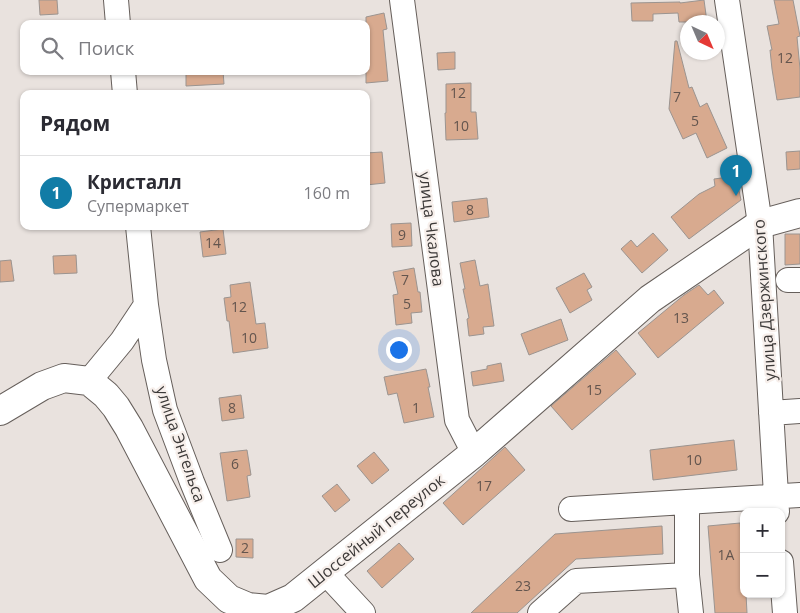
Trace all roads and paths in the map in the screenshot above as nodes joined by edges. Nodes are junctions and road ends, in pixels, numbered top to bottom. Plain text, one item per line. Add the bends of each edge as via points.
1 (116, 0) edge
2 (402, 0) edge
3 (727, 0) edge
4 (118, 20) edge
5 (123, 75) edge
6 (125, 90) edge
7 (800, 213) edge
8 (760, 224) junction
9 (138, 230) edge
10 (146, 305) junction
11 (89, 381) junction
12 (0, 411) edge
13 (800, 411) edge
14 (771, 413) junction
15 (474, 453) junction
16 (800, 495) edge
17 (687, 502) junction
18 (777, 504) edge
19 (571, 509) dead end
20 (220, 550) dead end
21 (325, 572) junction
22 (688, 575) junction
23 (784, 598) edge
24 (363, 613) edge
25 (540, 613) edge
26 (691, 613) edge
27 (785, 613) edge

1 - 4 street
2 - 15 street, улица Чкалова via 456,420
3 - 8 street, улица Дзержинского
5 - 6 street
7 - 8 main road, Шоссейный переулок
8 - 14 street, улица Дзержинского
8 - 15 main road, Шоссейный переулок via 650,299
9 - 10 street, улица Энгельса
10 - 11 street
10 - 20 street, улица Энгельса via 165,410
11 - 12 main road via 64,378 42,386
11 - 21 main road, Шоссейный переулок via 116,407 208,579 229,598 248,607 268,609 293,598
13 - 14 street
14 - 18 street, улица Дзержинского
15 - 21 main road, Шоссейный переулок
16 - 18 street
17 - 18 street
17 - 19 street
17 - 22 street
21 - 24 street
22 - 25 street via 576,581
22 - 26 street
23 - 27 street

